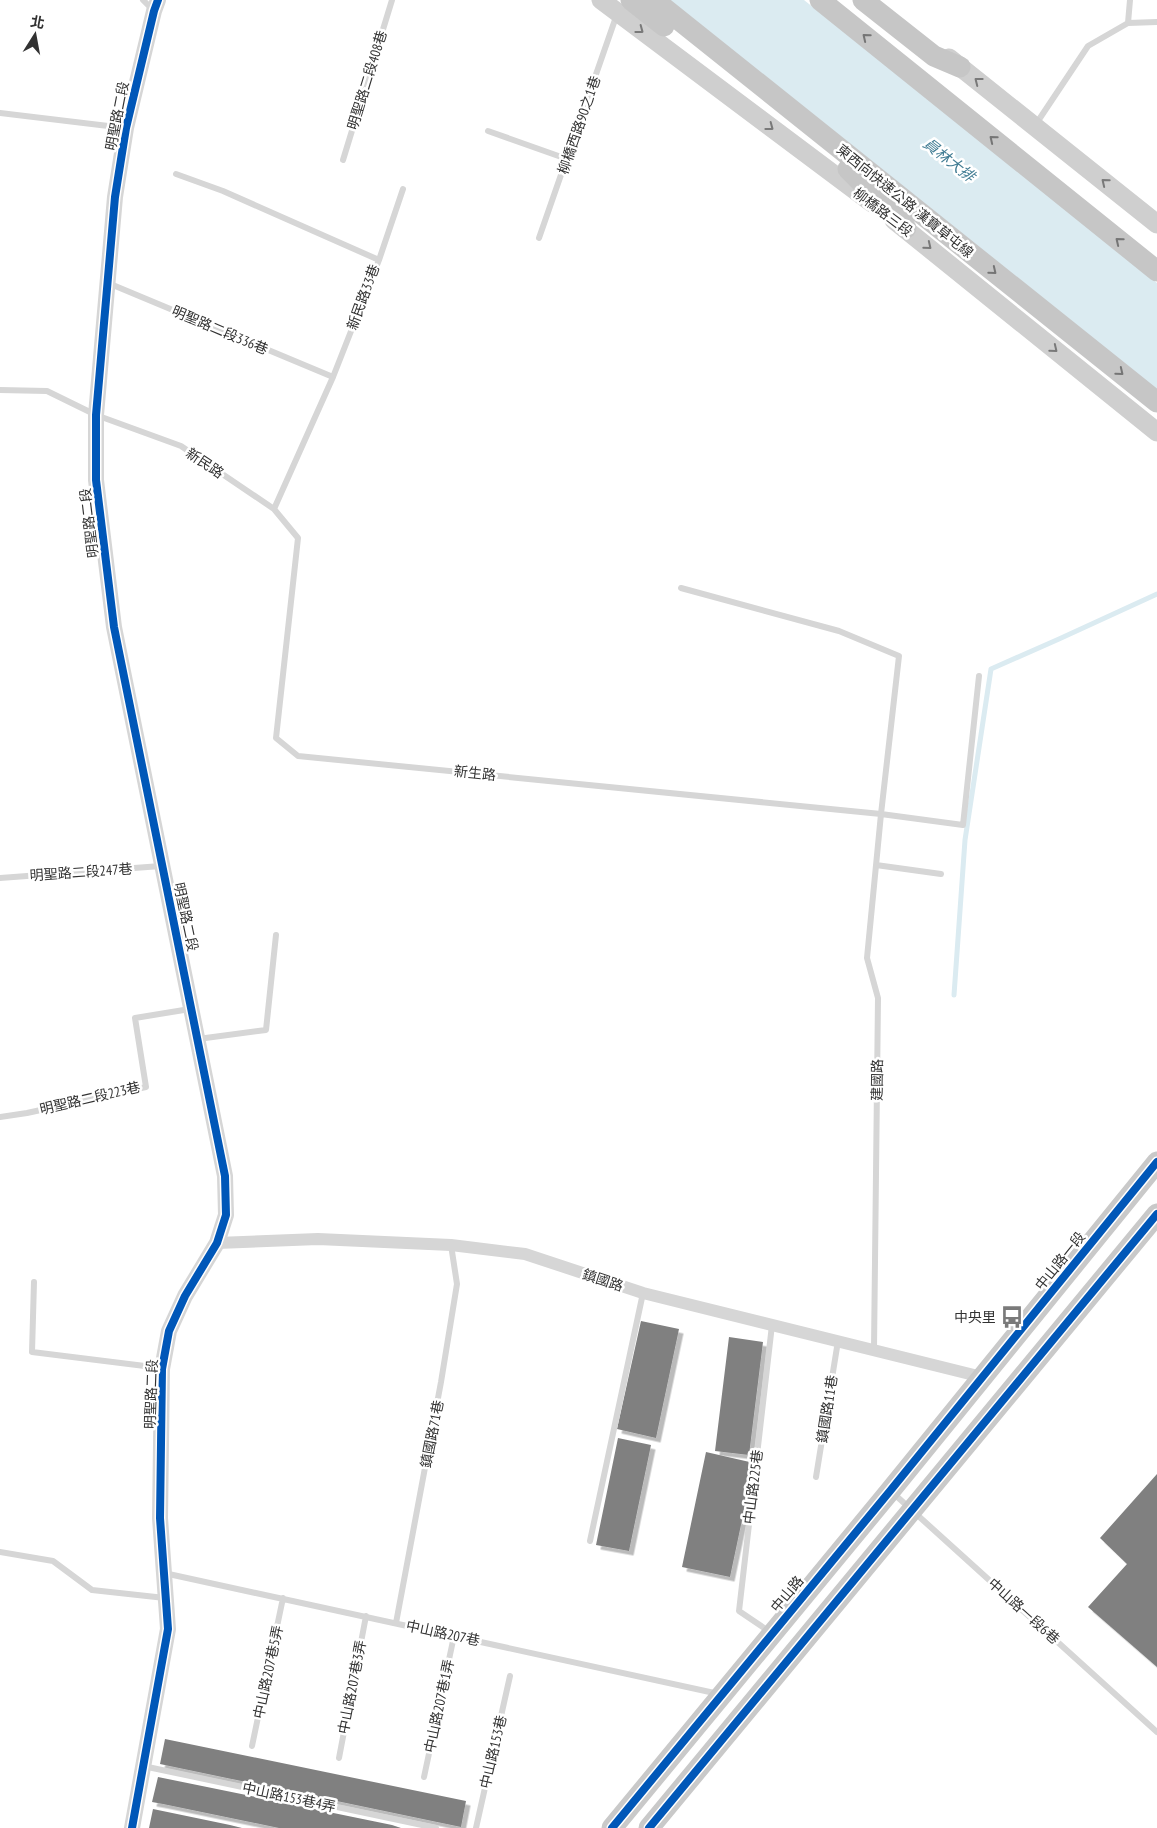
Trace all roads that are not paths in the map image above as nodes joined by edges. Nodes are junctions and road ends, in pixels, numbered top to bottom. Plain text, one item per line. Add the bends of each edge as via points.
1 (392, 0) edge
2 (601, 0) edge
3 (654, 0) edge
4 (820, 0) edge
5 (863, 0) edge
6 (877, 0) edge
7 (1130, 0) edge
8 (151, 4) edge
9 (624, 7) edge
10 (1157, 22) edge
11 (1128, 23) junction
12 (960, 67) junction
13 (0, 113) edge
14 (1035, 125) junction
15 (126, 128) junction
16 (488, 131) dead end
17 (343, 160) dead end
18 (567, 160) junction
19 (176, 174) dead end
20 (403, 189) dead end
21 (1157, 224) edge
22 (906, 228) joint
23 (539, 238) dead end
24 (379, 260) junction
25 (1157, 271) edge
26 (107, 283) junction
27 (333, 377) junction
28 (0, 390) edge
29 (1157, 402) edge
30 (96, 414) junction
31 (1157, 432) edge
32 (274, 509) junction
33 (298, 538) joint
34 (682, 588) dead end
35 (980, 676) dead end
36 (881, 814) junction
37 (876, 865) junction
38 (163, 866) junction
39 (941, 874) dead end
40 (0, 878) edge
41 (276, 936) dead end
42 (192, 1009) junction
43 (198, 1039) junction
44 (0, 1117) edge
45 (1157, 1162) edge
46 (1157, 1214) edge
47 (217, 1242) junction
48 (451, 1245) junction
49 (34, 1282) dead end
50 (643, 1293) junction
51 (772, 1325) junction
52 (838, 1341) junction
53 (874, 1349) junction
54 (162, 1368) junction
55 (982, 1377) junction
56 (816, 1477) dead end
57 (890, 1491) junction
58 (912, 1510) junction
59 (590, 1541) dead end
60 (0, 1552) edge
61 (164, 1573) junction
62 (166, 1598) junction
63 (283, 1598) junction
64 (366, 1616) junction
65 (396, 1624) junction
66 (771, 1633) junction
67 (454, 1636) junction
68 (510, 1676) dead end
69 (722, 1694) junction
70 (1157, 1732) edge
71 (252, 1746) dead end
72 (339, 1758) dead end
73 (143, 1766) junction
74 (424, 1777) dead end
75 (132, 1828) edge
76 (436, 1828) edge
77 (476, 1828) edge
78 (612, 1828) edge
79 (650, 1828) edge

1 - 17 lane, 明聖路二段408巷
2 - 9 main road
3 -> 29 highway, 東西向快速公路 漢寶草屯線
25 -> 4 highway
5 - 12 highway via 934,56
6 - 12 main road
7 - 11 lane
8 - 15 street, 明聖路二段
9 - 18 lane, 柳橋西路90之1巷
9 -> 22 highway via 853,173
10 - 11 lane
11 - 14 lane via 1088,46
14 -> 12 main road
13 - 15 lane
21 -> 14 main road
15 - 26 street, 明聖路二段 via 114,197
16 - 18 lane
18 - 23 lane, 柳橋西路90之1巷
19 - 24 lane, 新民路33巷 via 223,191
20 - 24 lane
22 -> 31 main road, 柳橋路三段
24 - 27 lane, 新民路33巷
26 - 27 lane, 明聖路二段336巷
26 - 30 street, 明聖路二段
27 - 32 lane, 新民路33巷
28 - 30 lane, 新民路 via 47,391
30 - 32 lane, 新民路 via 180,446
30 - 38 street, 明聖路二段 via 96,480 114,627
32 - 33 lane, 新民路
33 - 36 lane, 新生路 via 276,738 298,756
34 - 36 lane, 建國路 via 839,631 899,656
35 - 36 lane via 963,826
36 - 37 lane, 建國路
37 - 39 lane
37 - 53 lane, 建國路 via 867,958 878,998
38 - 40 lane, 明聖路二段247巷
38 - 42 street, 明聖路二段
41 - 43 lane via 266,1030
42 - 43 street, 明聖路二段
42 - 44 lane, 明聖路二段223巷 via 135,1018 146,1087
43 - 47 street, 明聖路二段 via 225,1176 226,1215
45 - 55 main road, 中山路一段
46 - 58 main road
47 - 48 street, 鎮國路 via 318,1239
47 - 54 street, 明聖路二段 via 184,1296 169,1331
48 - 50 street, 鎮國路 via 525,1254
48 - 65 lane, 鎮國路71巷 via 457,1284 442,1382
49 - 54 lane via 32,1352
50 - 51 street, 鎮國路
50 - 59 lane
51 - 52 street, 鎮國路
51 - 66 lane, 中山路225巷 via 739,1611
52 - 53 street, 鎮國路
52 - 56 lane, 鎮國路11巷
53 - 55 street, 鎮國路
54 - 61 street, 明聖路二段 via 160,1518
55 - 57 main road, 中山路
57 - 58 lane, 中山路一段6巷
57 - 66 main road, 中山路
58 - 70 lane, 中山路一段6巷
58 - 79 main road
60 - 62 lane via 53,1561 92,1590
61 - 62 street, 明聖路二段
61 - 63 lane, 中山路207巷
62 - 73 street, 明聖路二段 via 168,1629
63 - 64 lane, 中山路207巷
63 - 71 lane, 中山路207巷5弄
64 - 65 lane, 中山路207巷
64 - 72 lane, 中山路207巷3弄
65 - 67 lane, 中山路207巷
66 - 69 main road, 中山路
67 - 69 lane, 中山路207巷
67 - 74 lane, 中山路207巷1弄
68 - 77 lane, 中山路153巷
69 - 78 main road, 中山路
73 - 75 street, 明聖路二段
73 - 76 lane, 中山路153巷4弄

